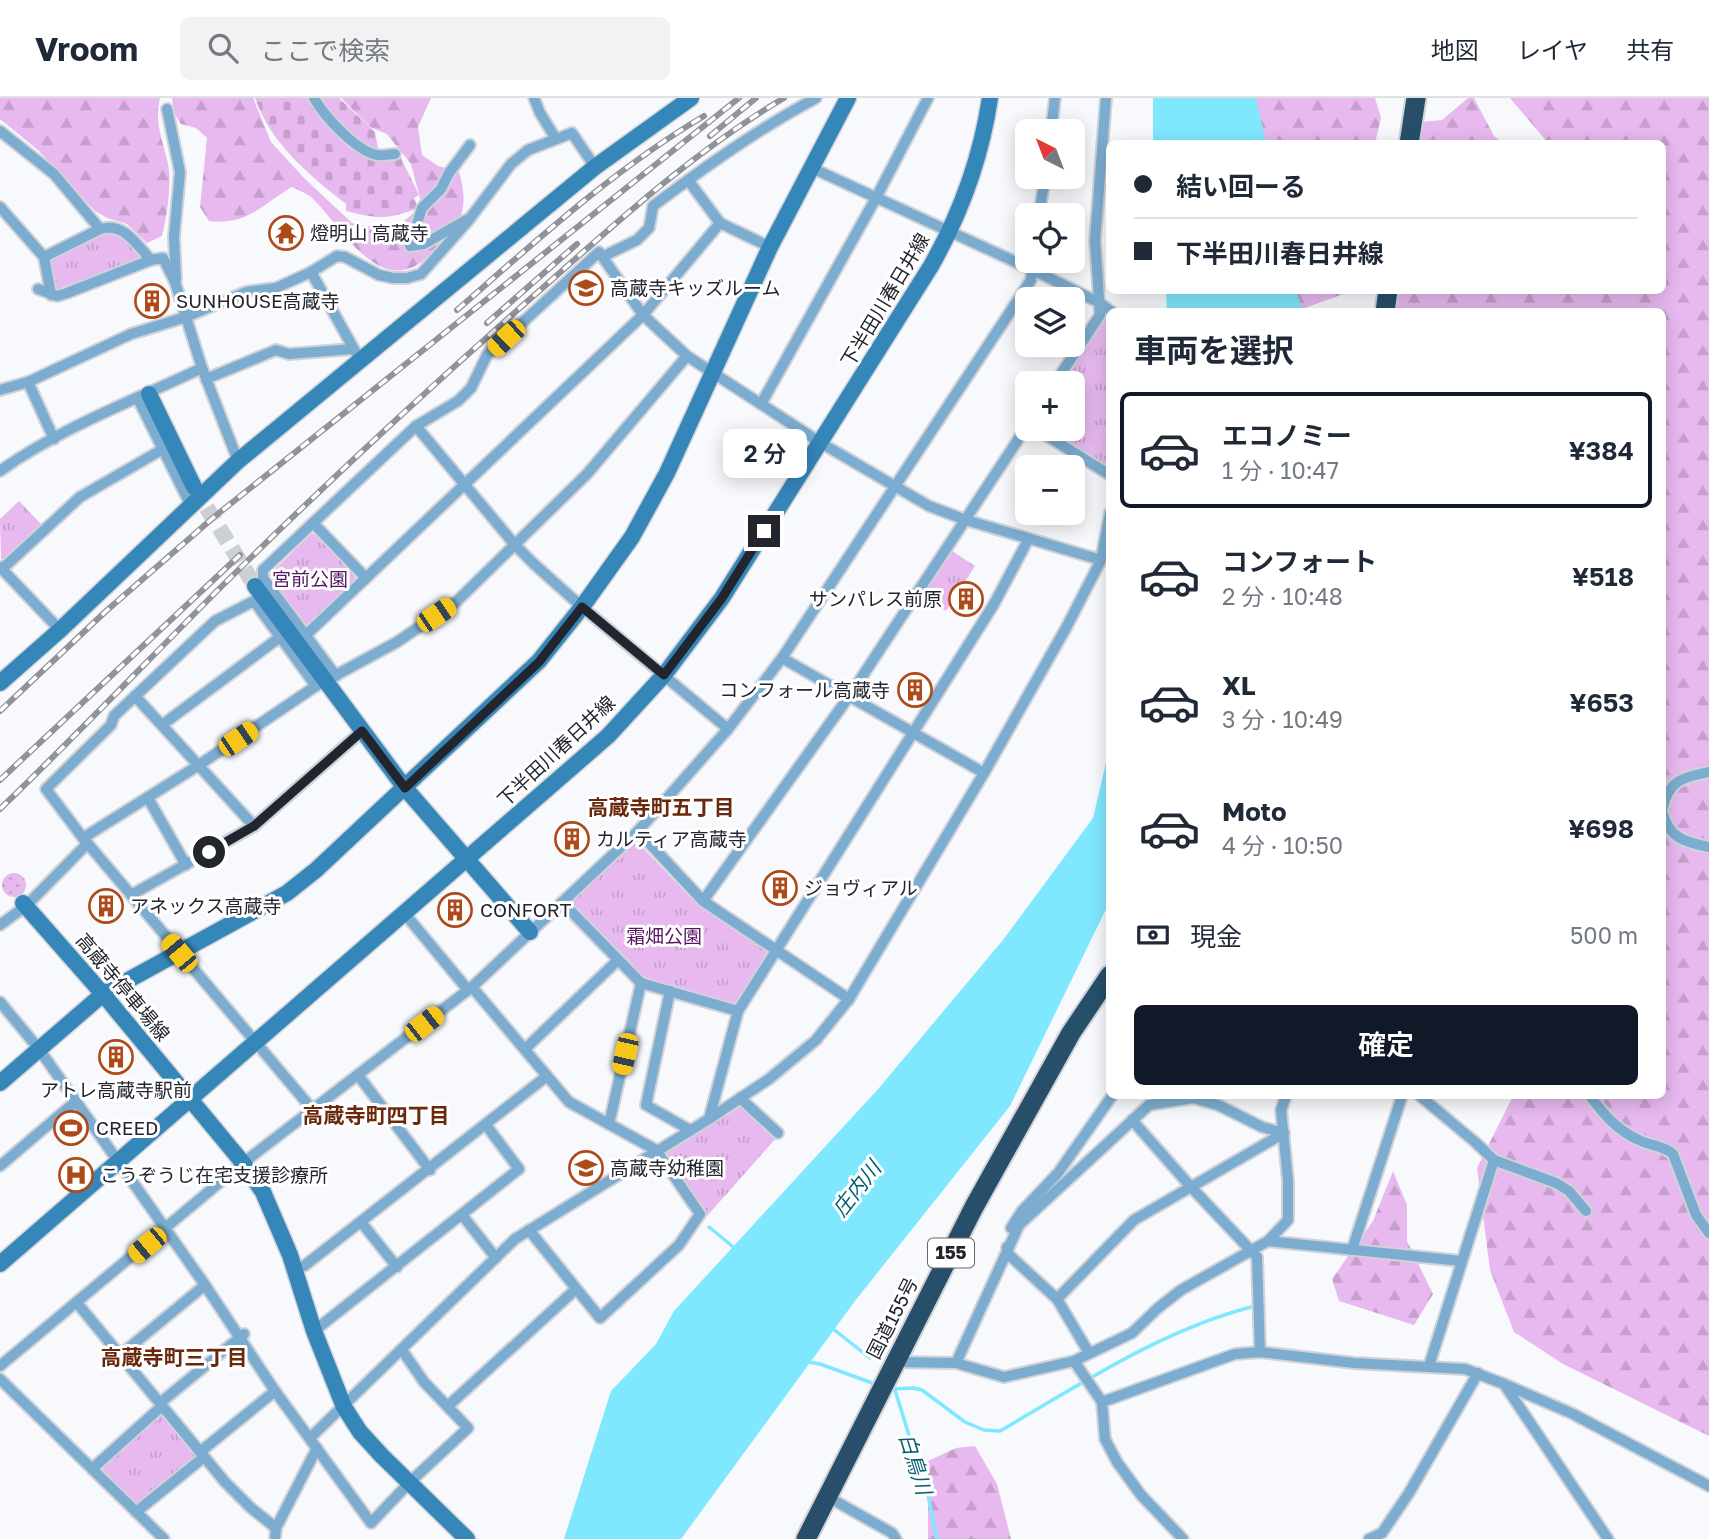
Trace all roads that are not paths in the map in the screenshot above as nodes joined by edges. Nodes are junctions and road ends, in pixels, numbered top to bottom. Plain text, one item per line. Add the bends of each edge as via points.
1 (314, 98) edge
2 (534, 98) edge
3 (691, 98) edge
4 (816, 98) edge
5 (848, 98) edge
6 (928, 98) edge
7 (990, 98) edge
8 (1055, 98) edge
9 (1106, 98) edge
10 (1416, 98) edge
11 (167, 109) dead end
12 (1052, 119) edge
13 (0, 131) edge
14 (556, 139) junction
15 (1410, 140) edge
16 (470, 145) dead end
17 (395, 154) dead end
18 (595, 167) junction
19 (812, 168) junction
20 (688, 180) junction
21 (876, 198) junction
22 (0, 207) edge
23 (468, 221) junction
24 (720, 223) junction
25 (100, 229) junction
26 (950, 232) junction
27 (770, 247) junction
28 (604, 256) junction
29 (44, 257) junction
30 (1015, 258) edge
31 (151, 260) junction
32 (311, 272) junction
33 (1032, 273) edge
34 (1047, 273) edge
35 (176, 282) junction
36 (38, 289) dead end
37 (51, 295) junction
38 (1100, 303) junction
39 (1107, 308) edge
40 (643, 314) junction
41 (186, 317) junction
42 (356, 354) junction
43 (687, 356) junction
44 (202, 368) junction
45 (1063, 371) edge
46 (712, 374) junction
47 (206, 379) junction
48 (28, 382) junction
49 (0, 390) edge
50 (143, 396) junction
51 (761, 404) junction
52 (416, 426) junction
53 (54, 439) junction
54 (1017, 441) edge
55 (1055, 441) edge
56 (821, 443) junction
57 (163, 449) junction
58 (238, 461) junction
59 (0, 471) edge
60 (1106, 473) edge
61 (464, 484) junction
62 (194, 487) tunnel mouth
63 (893, 487) junction
64 (191, 506) junction
65 (966, 520) junction
66 (313, 523) junction
67 (1106, 534) edge
68 (1028, 540) junction
69 (515, 545) junction
70 (1101, 560) junction
71 (1, 568) edge
72 (366, 578) junction
73 (256, 586) tunnel mouth
74 (582, 607) junction
75 (60, 630) junction
76 (306, 635) junction
77 (280, 637) junction
78 (782, 658) junction
79 (664, 675) junction
80 (326, 681) junction
81 (0, 683) edge
82 (850, 695) junction
83 (135, 696) junction
84 (162, 725) junction
85 (728, 729) junction
86 (362, 731) junction
87 (913, 733) junction
88 (199, 765) junction
89 (1709, 772) edge
90 (984, 773) junction
91 (405, 788) junction
92 (1666, 795) edge
93 (148, 798) junction
94 (254, 826) junction
95 (1666, 826) edge
96 (638, 831) junction
97 (85, 841) junction
98 (1709, 847) edge
99 (469, 859) junction
100 (186, 865) junction
101 (131, 895) junction
102 (562, 901) junction
103 (703, 901) junction
104 (24, 904) junction
105 (405, 914) junction
106 (3, 922) edge
107 (530, 932) junction
108 (777, 951) junction
109 (179, 953) junction
110 (617, 961) junction
111 (1106, 981) edge
112 (641, 983) junction
113 (470, 988) junction
114 (670, 990) junction
115 (103, 994) junction
116 (849, 999) junction
117 (0, 1002) edge
118 (738, 1011) junction
119 (255, 1043) junction
120 (39, 1049) junction
121 (525, 1049) junction
122 (358, 1075) junction
123 (547, 1076) junction
124 (0, 1083) edge
125 (740, 1098) junction
126 (190, 1099) junction
127 (1110, 1099) edge
128 (1182, 1099) edge
129 (1285, 1099) edge
130 (1401, 1099) edge
131 (1423, 1099) edge
132 (1592, 1099) edge
133 (1221, 1100) edge
134 (75, 1102) junction
135 (312, 1109) junction
136 (709, 1119) junction
137 (1132, 1120) junction
138 (609, 1124) junction
139 (486, 1125) junction
140 (690, 1130) junction
141 (778, 1133) dead end
142 (1284, 1133) junction
143 (656, 1150) junction
144 (1494, 1160) junction
145 (117, 1162) junction
146 (243, 1163) junction
147 (0, 1166) edge
148 (429, 1170) junction
149 (1191, 1187) junction
150 (1586, 1211) dead end
151 (462, 1215) junction
152 (361, 1222) junction
153 (164, 1230) junction
154 (529, 1230) junction
155 (1709, 1233) edge
156 (1268, 1241) junction
157 (1352, 1250) junction
158 (1254, 1251) junction
159 (1007, 1253) junction
160 (496, 1258) junction
161 (1461, 1261) junction
162 (0, 1264) edge
163 (304, 1266) dead end
164 (397, 1267) junction
165 (205, 1285) junction
166 (576, 1289) junction
167 (1057, 1299) junction
168 (77, 1303) junction
169 (314, 1331) junction
170 (242, 1336) junction
171 (402, 1350) junction
172 (1260, 1352) junction
173 (1089, 1353) junction
174 (119, 1356) junction
175 (896, 1362) junction
176 (956, 1363) junction
177 (0, 1366) edge
178 (1077, 1366) junction
179 (1429, 1366) junction
180 (1478, 1373) junction
181 (0, 1379) edge
182 (1504, 1384) junction
183 (275, 1391) junction
184 (1102, 1402) junction
185 (161, 1405) junction
186 (448, 1406) junction
187 (344, 1407) junction
188 (314, 1443) junction
189 (202, 1455) junction
190 (92, 1469) junction
191 (410, 1482) junction
192 (1709, 1486) edge
193 (828, 1497) junction
194 (136, 1512) junction
195 (275, 1534) edge
196 (163, 1539) edge
197 (467, 1539) edge
198 (806, 1539) edge
199 (896, 1539) edge
200 (1183, 1539) edge
201 (1369, 1539) edge
202 (1608, 1539) edge

1 - 17 street via 331,122 354,142 376,155
2 - 14 street
3 - 18 street
4 - 20 street
5 - 19 street
6 - 21 street
7 - 26 street, 下半田川春日井線 via 969,185
8 - 12 street
9 - 38 street via 1095,240
10 - 15 highway
11 - 35 street via 180,172 174,237
13 - 25 street via 54,174
14 - 18 street via 572,133
14 - 23 street via 528,150 511,164
16 - 23 street via 441,189 420,203 410,246 424,244
18 - 42 street
19 - 21 street
19 - 27 street
20 - 24 street
20 - 28 street via 653,206 649,228 637,240
21 - 26 street
21 - 51 street
22 - 29 street
23 - 32 street via 421,274 407,278 379,275 337,256
24 - 27 street
24 - 40 street
25 - 29 street
25 - 31 street via 122,230
26 - 30 street
26 - 56 street, 下半田川春日井線
27 - 46 street
28 - 40 street
28 - 52 street via 600,251 488,355 471,388 458,401
29 - 37 street
31 - 35 street via 163,258
31 - 37 street
32 - 41 street
32 - 42 street
33 - 63 street
34 - 38 street
35 - 41 street
36 - 37 street
38 - 39 street
38 - 45 street via 1100,314
40 - 43 street
40 - 61 street
41 - 44 street
41 - 48 street via 131,334
42 - 47 street via 276,351
42 - 58 street
43 - 46 street
43 - 69 street via 587,474
44 - 47 street
44 - 50 street
46 - 51 street
46 - 74 street via 632,537
47 - 58 street
48 - 49 street
48 - 53 street
50 - 53 street
50 - 57 street
50 - 62 street
51 - 56 street
52 - 61 street
52 - 66 street
53 - 59 street
54 - 65 street
55 - 60 street
56 - 63 street
56 - 79 street, 下半田川春日井線 via 722,598
57 - 64 street
57 - 71 street via 80,498
58 - 64 street
61 - 69 street
61 - 72 street
63 - 65 street
63 - 78 street
64 - 75 street
65 - 68 street
65 - 82 street
66 - 72 street
66 - 76 street via 263,570 263,578
67 - 70 street
68 - 70 street
68 - 87 street via 994,604
69 - 74 street
69 - 80 street via 456,602 397,642
70 - 90 street
71 - 75 street
72 - 76 street
73 - 80 street
74 - 79 street
74 - 91 street via 539,662
75 - 81 street
76 - 80 street
77 - 80 street
77 - 83 street via 254,601 215,621
77 - 84 street
78 - 82 street
78 - 85 street
79 - 85 street
79 - 99 street, 下半田川春日井線 via 608,736
80 - 86 street
80 - 88 street
82 - 87 street
82 - 103 street
83 - 84 street
83 - 97 street via 46,789
84 - 88 street
85 - 96 street
86 - 91 street
86 - 94 street
87 - 90 street
87 - 108 street
88 - 93 street
88 - 94 street
89 - 92 street via 1682,779
90 - 116 street
91 - 99 street
91 - 109 street via 287,892
93 - 97 street
93 - 100 street
94 - 100 street
95 - 98 street via 1679,839
96 - 102 street
96 - 103 street
97 - 101 street
97 - 104 street
99 - 105 street, 下半田川春日井線
99 - 107 street
100 - 101 street
101 - 109 street
102 - 107 street
102 - 110 street
103 - 108 street
104 - 106 street
104 - 115 street, 高蔵寺停車場線
105 - 113 street
105 - 119 street, 下半田川春日井線
107 - 113 street
108 - 116 street
108 - 118 street
109 - 115 street
109 - 119 street
110 - 112 street
110 - 121 street
111 - 175 highway, 国道155号 / 155 via 1071,1033 980,1196
112 - 114 street
112 - 138 street
113 - 121 street
113 - 122 street
114 - 118 street
114 - 140 street via 646,1105
115 - 120 street
115 - 126 street, 高蔵寺停車場線
116 - 125 street via 816,1040
117 - 120 street
118 - 136 street
119 - 126 street, 下半田川春日井線
119 - 135 street
120 - 124 street
120 - 134 street
121 - 123 street
122 - 135 street
122 - 148 street
123 - 138 street via 569,1102
123 - 139 street
125 - 136 street
125 - 141 street
126 - 145 street, 下半田川春日井線
126 - 146 street, 高蔵寺停車場線
127 - 159 street via 1058,1173 1014,1221
128 - 137 street via 1149,1105
129 - 142 street via 1281,1110
130 - 157 street
131 - 144 street
132 - 155 street via 1621,1131 1673,1154 1696,1215
133 - 142 street via 1262,1127
134 - 145 street
134 - 147 street
135 - 146 street
136 - 140 street
137 - 149 street
137 - 159 street via 1019,1225
138 - 143 street
139 - 148 street
139 - 151 street via 519,1169
140 - 143 street
142 - 149 street
142 - 156 street via 1288,1220
143 - 154 street
143 - 166 street via 701,1214 679,1245 600,1318
144 - 150 street via 1556,1183
144 - 161 street
145 - 153 street
145 - 162 street, 下半田川春日井線
146 - 153 street
146 - 169 street, 高蔵寺停車場線 via 263,1192 290,1255
148 - 152 street
149 - 158 street
149 - 167 street via 1134,1220
151 - 160 street
151 - 164 street
152 - 163 street
152 - 164 street
153 - 165 street
153 - 168 street
154 - 160 street
154 - 166 street
156 - 157 street
156 - 158 street
157 - 161 street
158 - 172 street
158 - 173 street via 1181,1290 1132,1333
159 - 167 street
159 - 176 street
160 - 171 street
161 - 179 street
164 - 169 street
165 - 170 street
165 - 174 street
166 - 186 street
167 - 173 street
168 - 174 street
168 - 177 street
169 - 187 street, 高蔵寺停車場線
170 - 183 street
170 - 185 street
171 - 186 street
171 - 187 street
172 - 179 street
172 - 184 street via 1235,1353
173 - 178 street
174 - 185 street
175 - 176 street
175 - 193 highway, 国道155号 / 155
176 - 178 street via 1004,1377
178 - 184 street
179 - 180 street
180 - 182 street
180 - 201 street via 1409,1493 1382,1533
181 - 190 street
182 - 192 street via 1573,1414
182 - 202 street
183 - 188 street
183 - 189 street
184 - 200 street via 1105,1438 1116,1462
185 - 189 street
185 - 190 street
186 - 191 street via 468,1428
187 - 188 street
187 - 191 street, 高蔵寺停車場線 via 360,1432
188 - 191 street via 371,1523
188 - 195 street
189 - 194 street
189 - 195 street
190 - 194 street
191 - 197 street, 高蔵寺停車場線
193 - 198 highway, 国道155号 / 155
193 - 199 street
194 - 196 street

